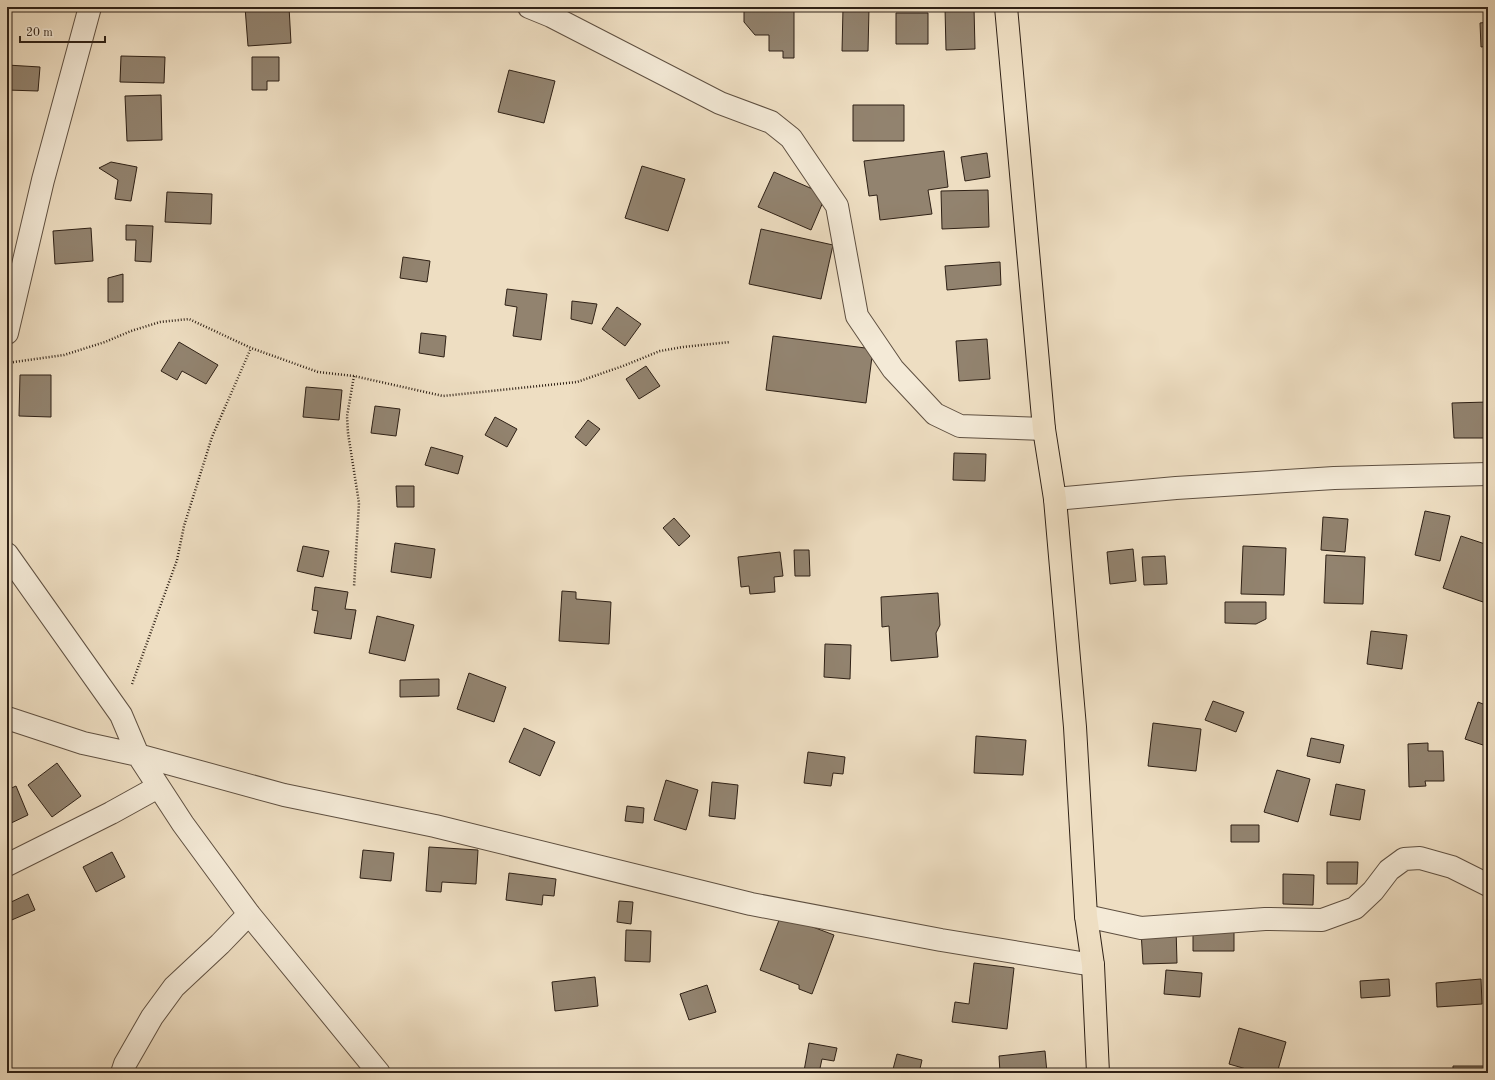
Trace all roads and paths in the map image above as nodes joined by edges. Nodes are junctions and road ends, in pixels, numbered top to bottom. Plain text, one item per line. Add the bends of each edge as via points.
1 (90, 7) edge
2 (529, 7) edge
3 (1006, 7) edge
4 (7, 333) edge
5 (730, 342) dead end
6 (251, 348) junction
7 (7, 363) edge
8 (354, 376) junction
9 (1044, 429) junction
10 (1488, 474) edge
11 (1055, 498) junction
12 (7, 554) edge
13 (354, 587) dead end
14 (121, 715) junction
15 (7, 718) edge
16 (138, 755) junction
17 (158, 787) junction
18 (7, 866) edge
19 (1488, 885) edge
20 (249, 914) junction
21 (1086, 916) junction
22 (1093, 966) junction
23 (122, 1073) edge
24 (380, 1073) edge
25 (1098, 1073) edge

1 - 4 street via 43,180
2 - 9 street via 720,103 771,122 791,138 836,206 857,316 893,369 935,414 960,426
3 - 9 main road
5 - 8 path via 660,351 577,382 443,396
6 - 7 path via 189,319 160,322 64,355
6 - 8 path via 318,372
6 - 14 path via 212,437 184,526 177,560
8 - 13 path via 347,416 359,503
9 - 11 main road
10 - 11 street via 1334,478
11 - 21 main road via 1075,727
12 - 14 street
14 - 16 street
15 - 16 street via 83,743
16 - 17 street
16 - 22 street via 284,795 435,826 751,904
17 - 18 street
17 - 20 street
19 - 21 street via 1452,867 1420,858 1404,859 1389,870 1356,908 1322,920 1265,919 1141,928
20 - 23 street via 174,987 152,1017
20 - 24 street
21 - 22 main road
22 - 25 main road

